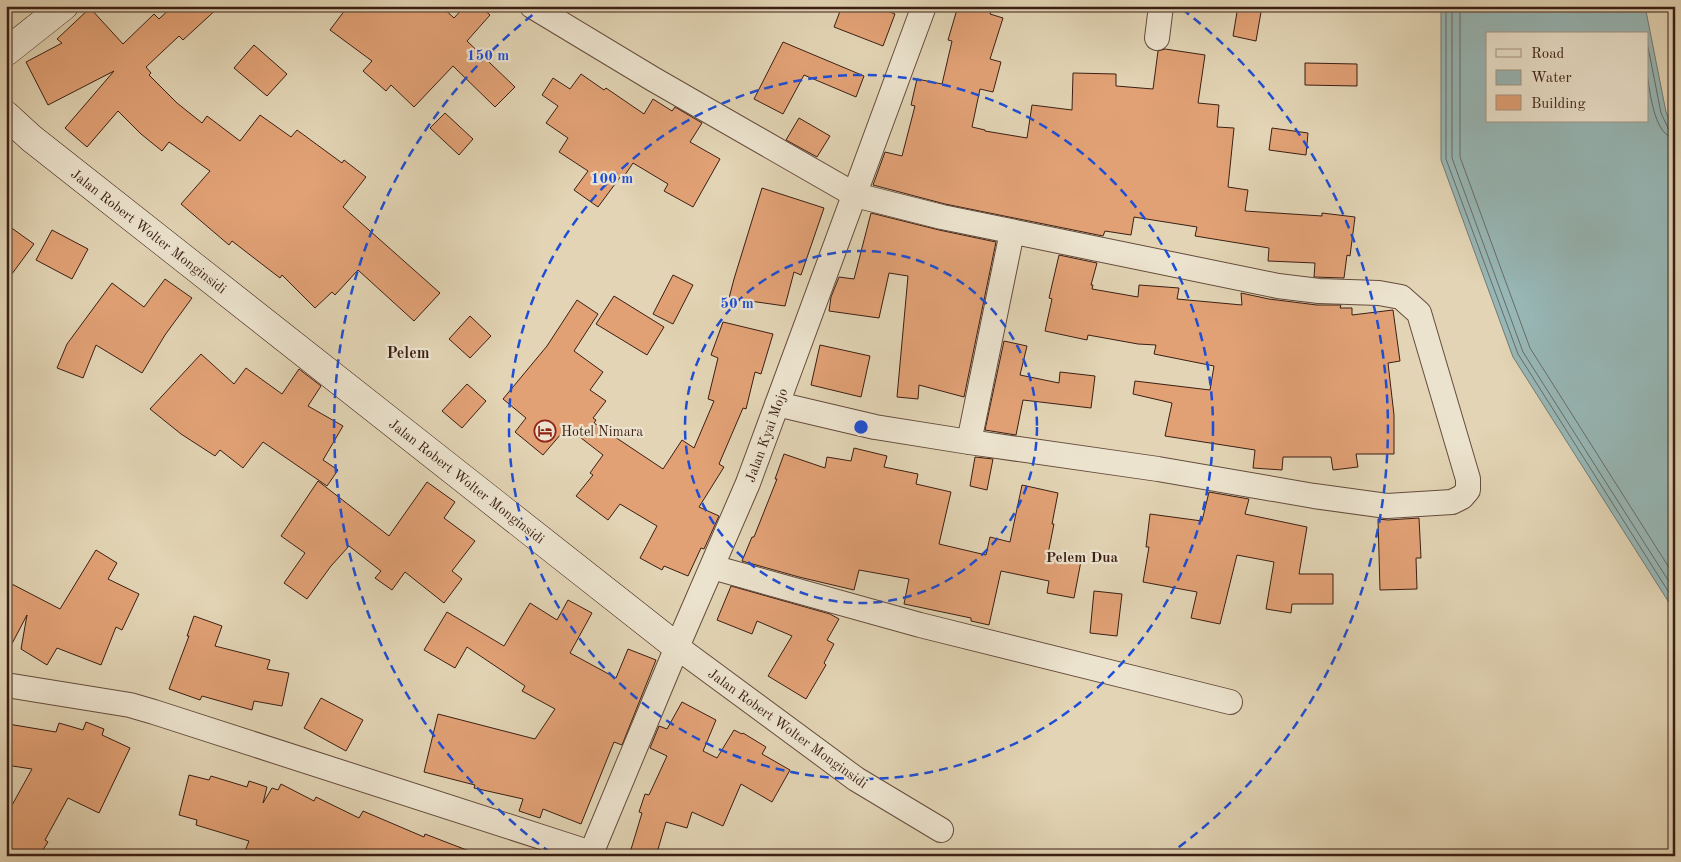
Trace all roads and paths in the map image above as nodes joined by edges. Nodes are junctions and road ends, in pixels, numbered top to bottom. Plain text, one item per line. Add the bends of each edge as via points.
1 (64, 6) edge
2 (532, 6) edge
3 (924, 6) edge
4 (1161, 6) edge
5 (1157, 38) dead end
6 (6, 52) edge
7 (6, 115) edge
8 (855, 195) junction
9 (1012, 232) junction
10 (778, 404) junction
11 (969, 442) junction
12 (712, 567) junction
13 (677, 647) junction
14 (6, 685) edge
15 (1230, 702) dead end
16 (941, 830) dead end
17 (590, 854) edge

1 - 6 street
2 - 8 street
3 - 8 street, Jalan Kyai Mojo
4 - 5 street
7 - 13 street, Jalan Robert Wolter Monginsidi
8 - 9 street
8 - 10 street, Jalan Kyai Mojo
9 - 11 street
9 - 11 street via 1278,286 1401,297 1419,313 1468,479 1468,490 1452,502 1387,506
10 - 11 street via 875,426
10 - 12 street, Jalan Kyai Mojo
12 - 13 street, Jalan Kyai Mojo
12 - 15 street via 920,625
13 - 16 street, Jalan Robert Wolter Monginsidi via 856,779
13 - 17 street, Jalan Kyai Mojo
14 - 17 street via 130,705

